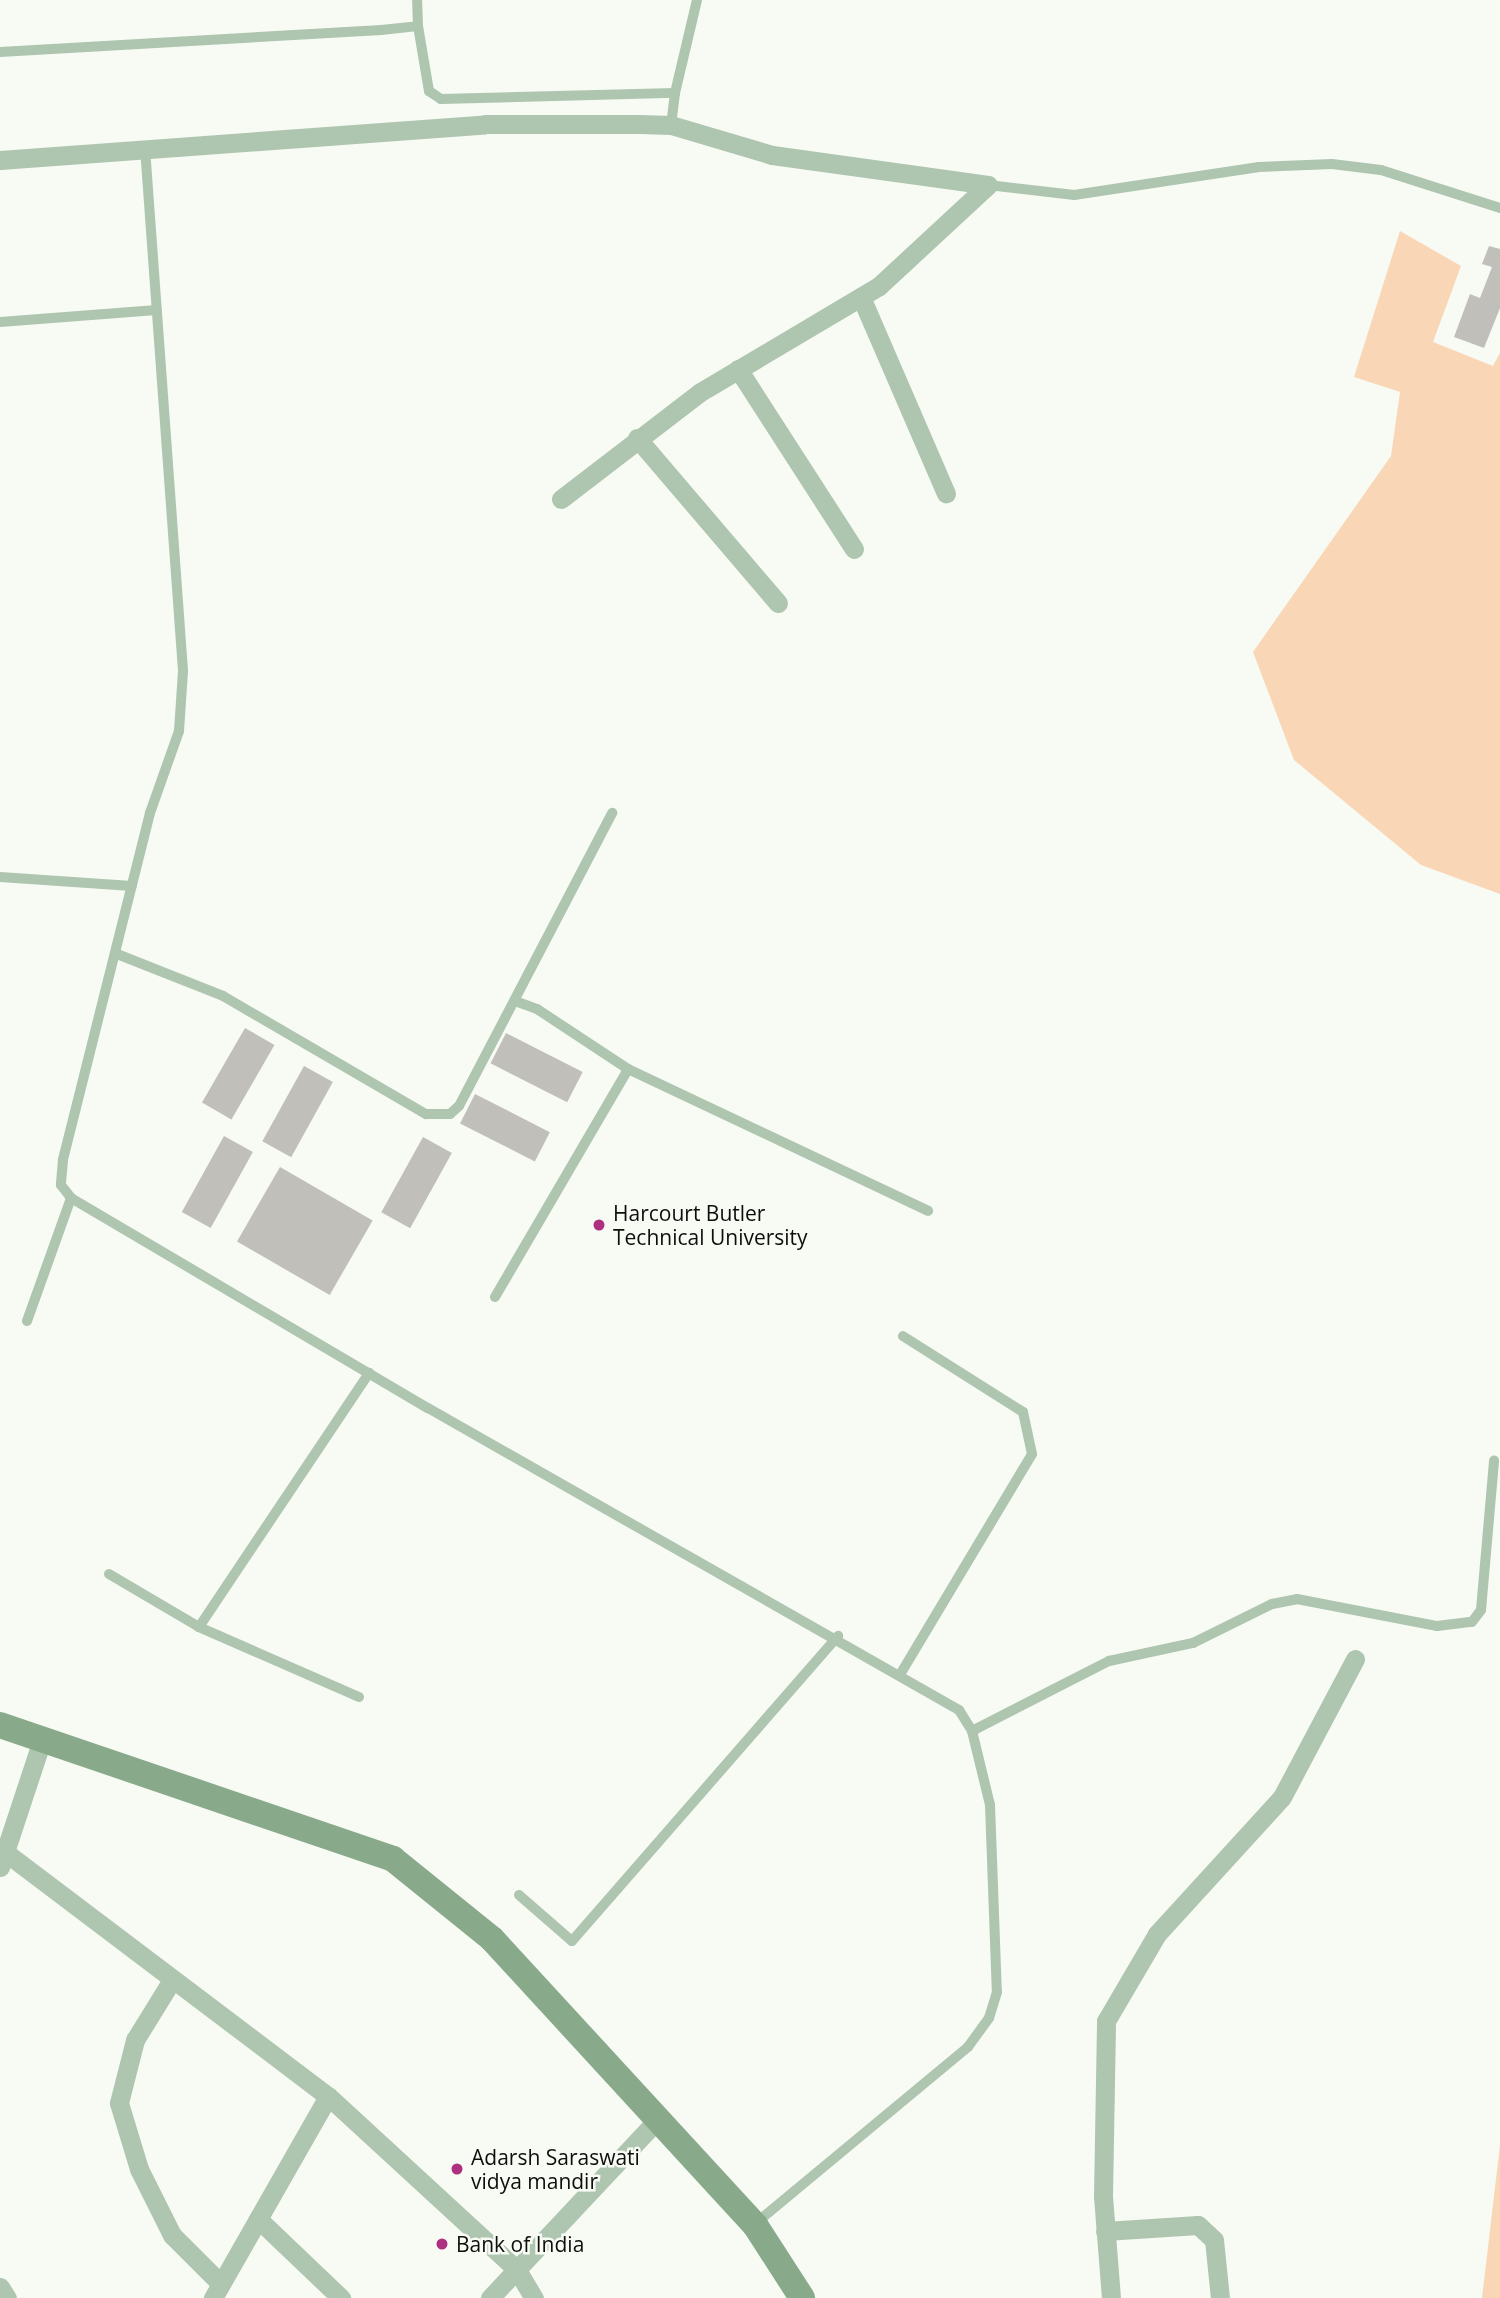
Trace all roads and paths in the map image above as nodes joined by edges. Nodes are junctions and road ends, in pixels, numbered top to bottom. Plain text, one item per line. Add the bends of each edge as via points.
1 (417, 0) edge
2 (696, 0) edge
3 (418, 26) junction
4 (0, 52) edge
5 (675, 93) junction
6 (671, 125) junction
7 (145, 148) junction
8 (0, 160) edge
9 (988, 185) junction
10 (1500, 208) edge
11 (860, 297) junction
12 (157, 310) junction
13 (0, 322) edge
14 (738, 369) junction
15 (637, 438) junction
16 (946, 493) dead end
17 (561, 499) dead end
18 (854, 549) dead end
19 (778, 603) dead end
20 (612, 813) dead end
21 (0, 877) edge
22 (132, 886) junction
23 (117, 954) junction
24 (515, 1001) junction
25 (628, 1069) junction
26 (71, 1198) junction
27 (928, 1211) dead end
28 (495, 1297) dead end
29 (27, 1321) dead end
30 (903, 1336) dead end
31 (369, 1373) junction
32 (1494, 1461) dead end
33 (109, 1574) dead end
34 (199, 1627) junction
35 (838, 1636) junction
36 (1355, 1659) dead end
37 (901, 1673) junction
38 (359, 1697) dead end
39 (0, 1725) edge
40 (972, 1731) junction
41 (42, 1740) junction
42 (4, 1848) edge
43 (519, 1895) dead end
44 (172, 1980) junction
45 (328, 2096) junction
46 (656, 2121) junction
47 (258, 2219) junction
48 (755, 2225) junction
49 (1105, 2231) junction
50 (517, 2270) junction
51 (0, 2287) edge
52 (217, 2291) edge
53 (7, 2298) edge
54 (341, 2298) edge
55 (491, 2298) edge
56 (534, 2298) edge
57 (802, 2298) edge
58 (1111, 2298) edge
59 (1220, 2298) edge

1 - 3 lane
2 - 5 lane
3 - 4 lane
3 - 5 lane via 429,91 440,99
5 - 6 lane
6 - 7 street via 485,124
6 - 9 street via 772,155
7 - 8 street
7 - 12 lane
9 - 10 lane via 1074,195 1259,167 1332,164 1381,170
9 - 11 street via 938,237
11 - 14 street
11 - 16 street
12 - 13 lane
12 - 22 lane via 183,671 178,731
14 - 15 street
14 - 18 street
15 - 17 street
15 - 19 street
20 - 24 lane
21 - 22 lane
22 - 23 lane
23 - 24 lane via 223,996 435,1116 459,1106
23 - 26 lane via 63,1160 61,1185
24 - 25 lane via 537,1009
25 - 27 lane
25 - 28 lane
26 - 29 lane
26 - 31 lane
30 - 37 lane via 1023,1412 1031,1454
31 - 34 lane
31 - 35 lane
32 - 40 lane via 1481,1610 1472,1622 1437,1626 1297,1599 1272,1604 1193,1643 1109,1661
33 - 34 lane
34 - 38 lane
35 - 37 lane
35 - 43 lane via 572,1941
36 - 49 street via 1282,1797 1157,1934 1106,2021
37 - 40 lane via 959,1710
39 - 41 street
40 - 48 lane via 990,1805 997,1992 989,2018 968,2047
41 - 42 street
41 - 46 street via 393,1859 492,1939
42 - 44 street
44 - 45 street
44 - 52 street via 135,2040 119,2103 139,2168 172,2235
45 - 47 street
45 - 50 street
46 - 48 street
46 - 50 street
47 - 52 street
47 - 54 street
48 - 57 street
49 - 58 street
49 - 59 street via 1198,2225 1214,2240
50 - 55 street
50 - 56 street
51 - 53 street

